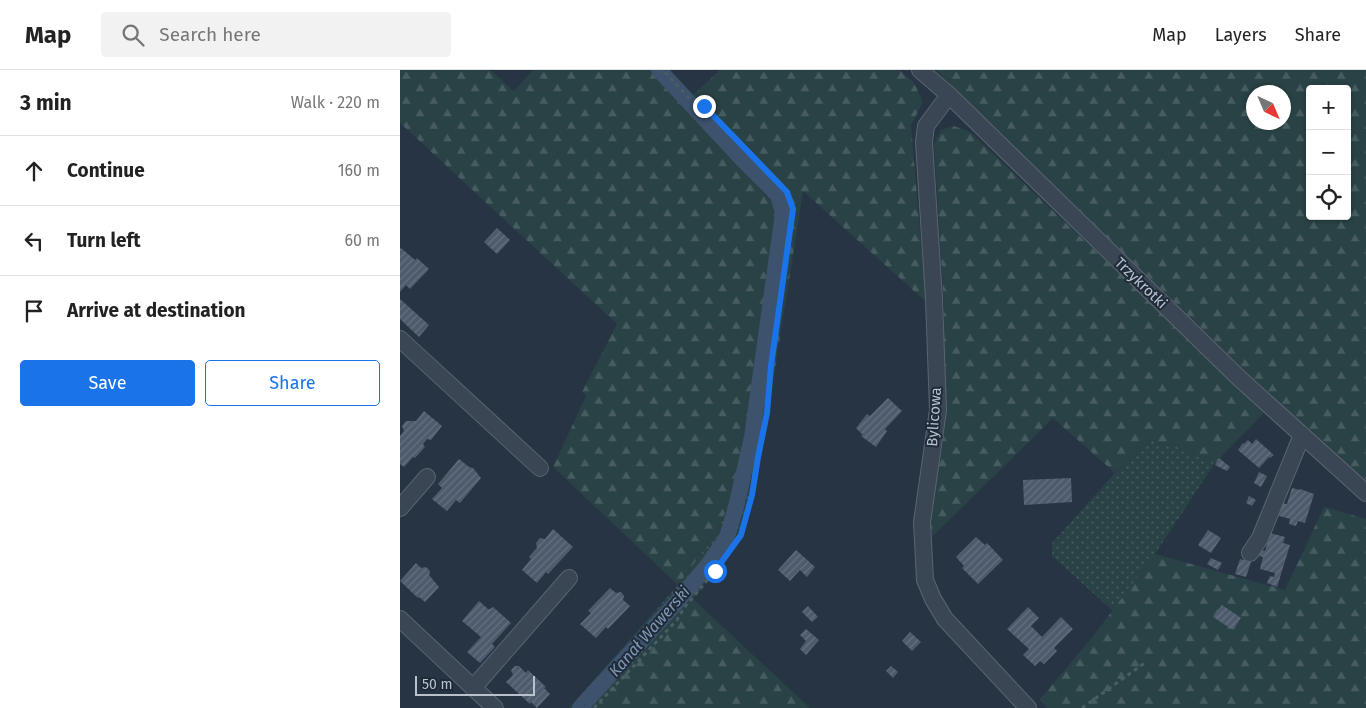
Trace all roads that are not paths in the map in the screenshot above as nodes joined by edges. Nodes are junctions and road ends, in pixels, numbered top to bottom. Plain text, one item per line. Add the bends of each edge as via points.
1 (920, 70) edge
2 (949, 95) junction
3 (400, 339) edge
4 (1302, 435) junction
5 (540, 468) dead end
6 (427, 477) dead end
7 (1366, 493) edge
8 (400, 508) edge
9 (1250, 553) dead end
10 (569, 578) dead end
11 (400, 619) edge
12 (473, 688) junction
13 (495, 708) edge
14 (1028, 708) edge

1 - 2 street, Trzykrotki
2 - 4 street, Trzykrotki via 1238,378
2 - 14 street, Bylicowa via 926,126 924,142 938,410 922,522 925,580 945,619
3 - 5 street
4 - 7 street, Trzykrotki
4 - 9 street via 1260,538
6 - 8 street
10 - 12 street
11 - 12 street
12 - 13 street

